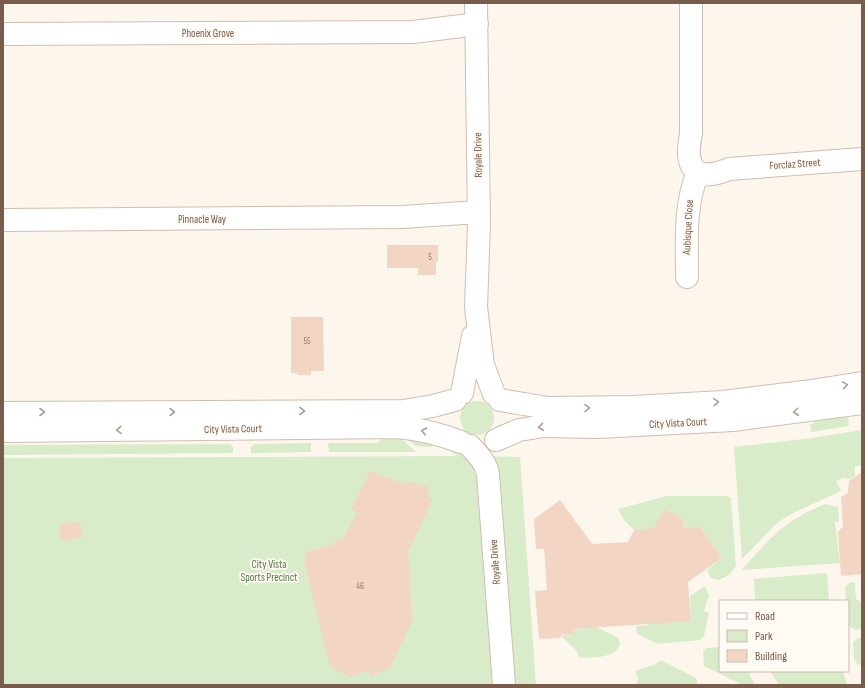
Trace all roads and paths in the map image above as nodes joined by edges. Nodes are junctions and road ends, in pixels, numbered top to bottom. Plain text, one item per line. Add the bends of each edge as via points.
1 (476, 3) edge
2 (691, 3) edge
3 (477, 32) junction
4 (3, 34) edge
5 (862, 159) edge
6 (701, 167) junction
7 (479, 218) junction
8 (3, 220) edge
9 (687, 277) dead end
10 (476, 307) junction
11 (862, 382) edge
12 (458, 396) junction
13 (497, 397) junction
14 (862, 403) edge
15 (3, 413) edge
16 (3, 431) edge
17 (495, 441) junction
18 (465, 444) junction
19 (504, 685) edge
20 (516, 685) edge

1 - 3 street, Royale Drive
2 - 6 street via 691,134
3 - 4 street, Phoenix Grove via 450,37 413,32
3 - 7 street, Royale Drive
5 - 6 street, Forclaz Street via 729,169
6 - 9 street, Aubisque Close via 692,187 688,207
7 - 8 street, Pinnacle Way
7 - 10 street, Royale Drive
10 - 12 street via 472,347
10 - 13 street via 483,365
13 -> 11 street, City Vista Court via 548,408 633,407 723,402
12 - 13 street via 478,389
15 -> 12 street, City Vista Court via 403,411 433,406
12 - 18 street via 450,408 449,427 454,436
13 - 17 street via 506,417 502,434
14 -> 17 street, City Vista Court via 733,420 598,427 544,426 519,430
18 -> 16 street, City Vista Court via 444,435 398,427
17 - 18 street via 479,447
17 - 20 street, Royale Drive via 501,473
18 - 19 street, Royale Drive via 481,457 487,467

